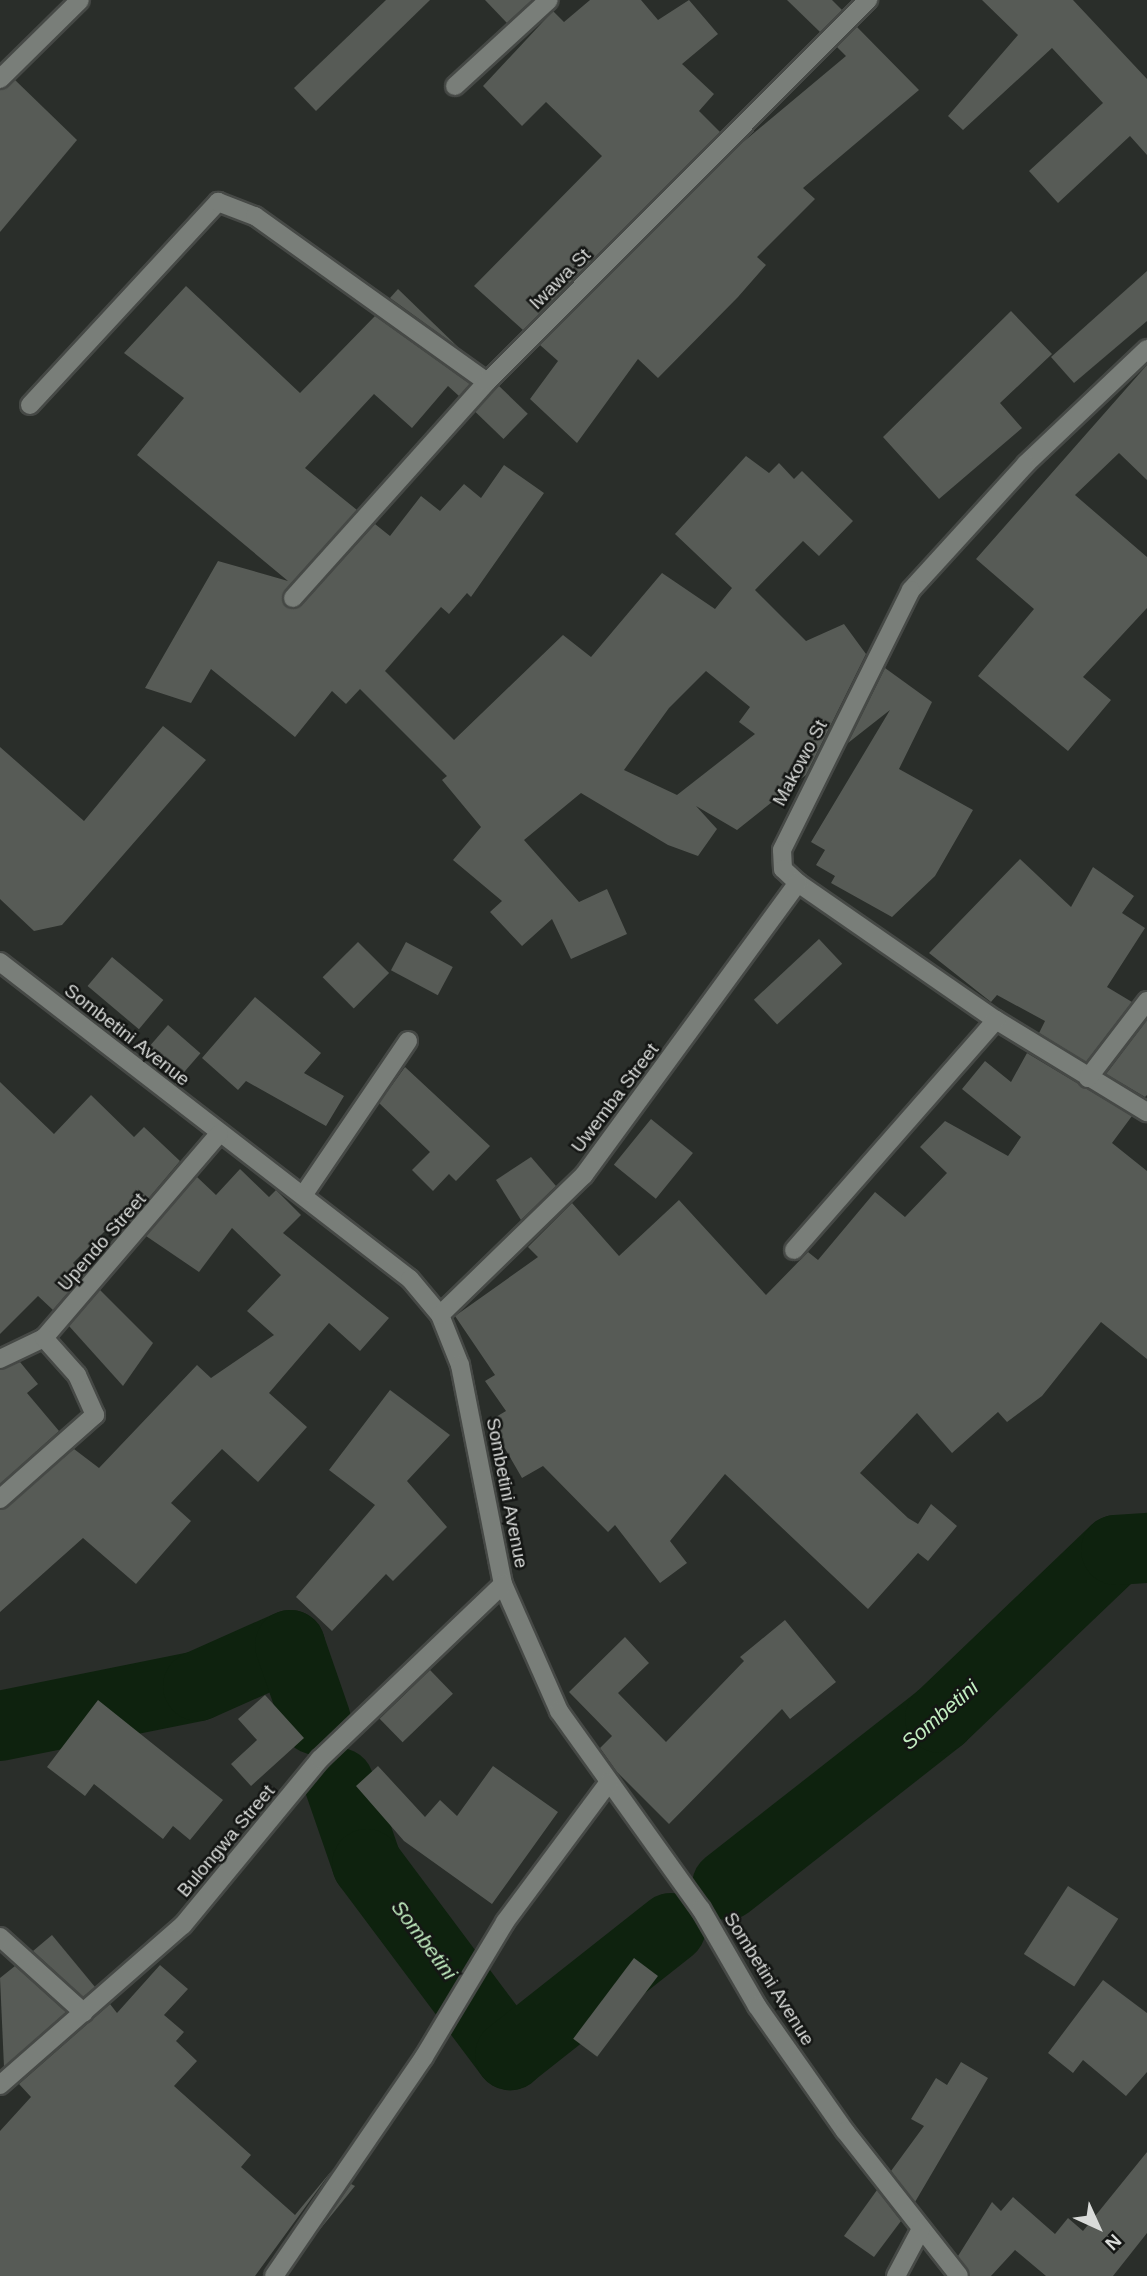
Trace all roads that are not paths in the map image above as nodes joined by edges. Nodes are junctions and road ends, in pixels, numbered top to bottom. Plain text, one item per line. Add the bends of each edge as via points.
1 (80, 0) edge
2 (549, 0) edge
3 (868, 0) edge
4 (0, 79) edge
5 (455, 86) dead end
6 (1147, 349) edge
7 (487, 382) junction
8 (30, 405) dead end
9 (293, 598) dead end
10 (798, 883) junction
11 (0, 962) edge
12 (1147, 1001) edge
13 (996, 1020) junction
14 (408, 1041) dead end
15 (1088, 1078) junction
16 (1147, 1112) edge
17 (219, 1134) junction
18 (304, 1194) junction
19 (794, 1250) dead end
20 (440, 1315) junction
21 (44, 1338) junction
22 (0, 1359) edge
23 (0, 1499) edge
24 (503, 1584) junction
25 (609, 1782) junction
26 (0, 1937) edge
27 (84, 2013) junction
28 (0, 2085) edge
29 (922, 2229) junction
30 (274, 2276) edge
31 (896, 2276) edge
32 (959, 2276) edge

1 - 4 street
2 - 5 street
3 - 7 street, Iwawa St
6 - 10 street, Makowo St via 1026,464 911,590 782,850 783,869
7 - 8 street via 256,216 218,202
7 - 9 street, Iwawa St
10 - 13 street, Makowo St
10 - 20 street, Uwemba Street via 584,1175
11 - 17 street, Sombetini Avenue
12 - 15 street
13 - 15 street, Makowo St
13 - 19 street
14 - 18 street
15 - 16 street, Makowo St
17 - 18 street, Sombetini Avenue
17 - 21 street, Upendo Street
18 - 20 street, Sombetini Avenue via 410,1279
20 - 24 street, Sombetini Avenue via 460,1365
21 - 22 street, Upendo Street
21 - 23 street via 77,1375 95,1415
24 - 25 street, Sombetini Avenue via 559,1711
24 - 27 street, Bulongwa Street via 320,1759 183,1925
25 - 29 street, Sombetini Avenue via 701,1909 765,2018
25 - 30 street via 505,1922 424,2057
26 - 27 street
27 - 28 street, Bulongwa Street
29 - 31 street
29 - 32 street, Sombetini Avenue

